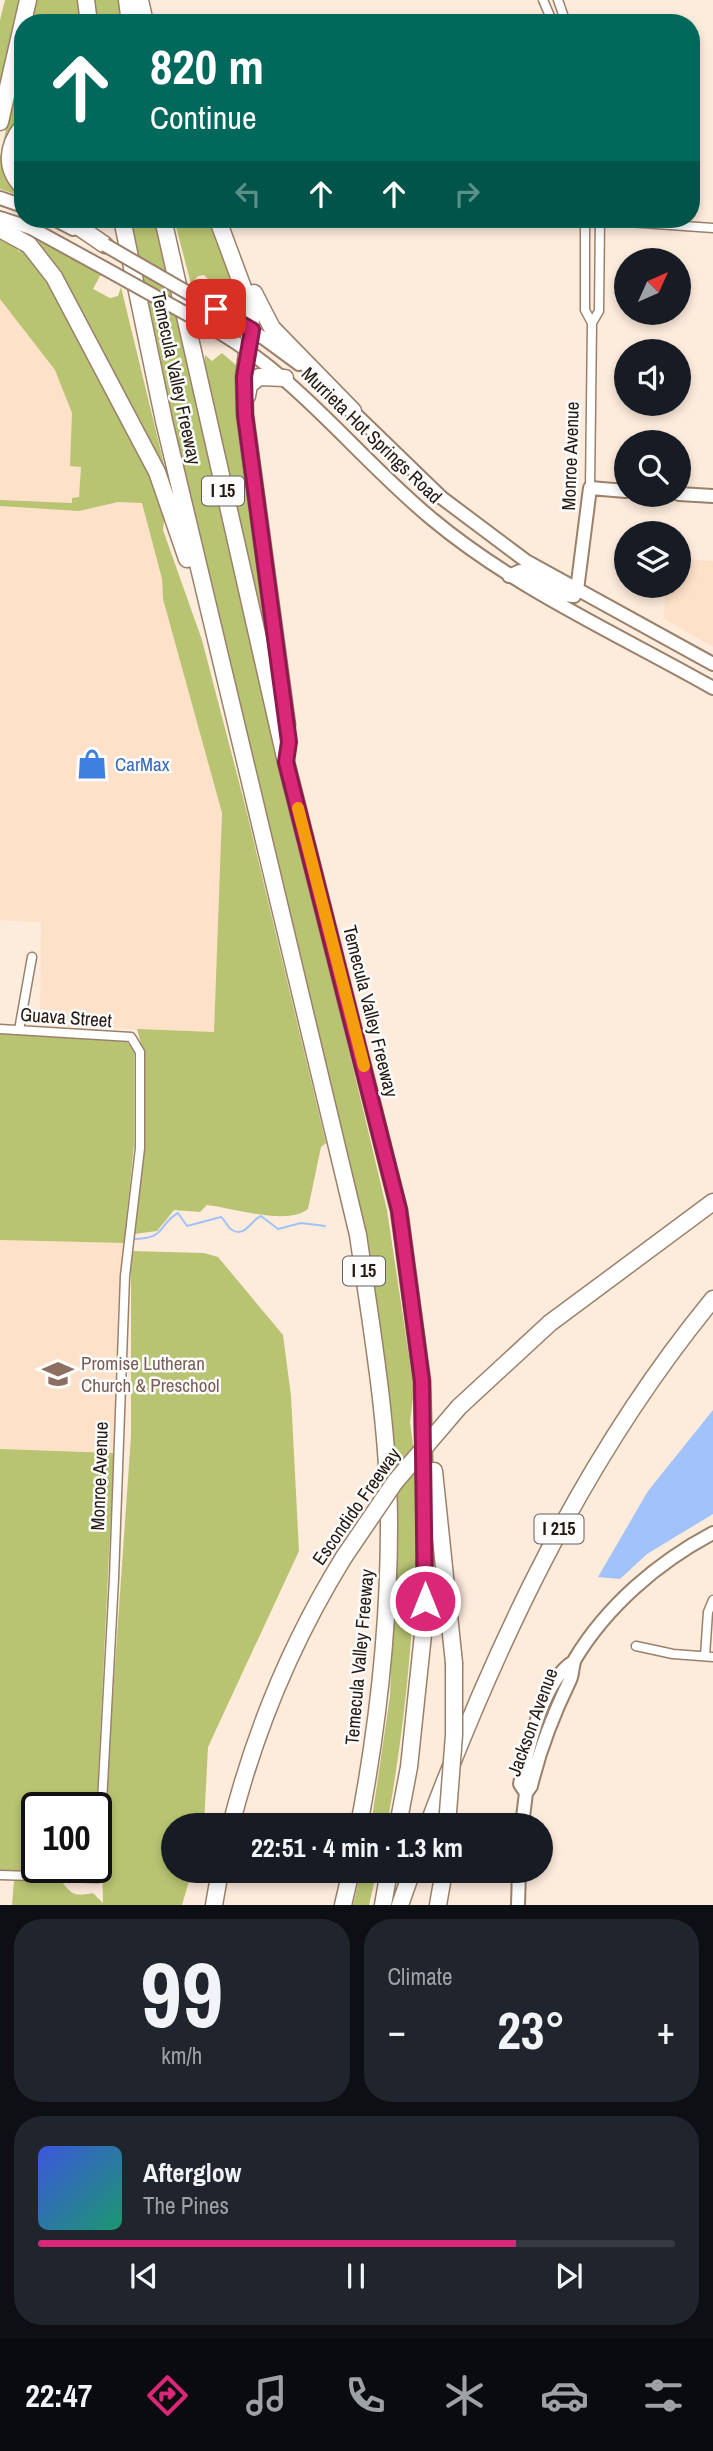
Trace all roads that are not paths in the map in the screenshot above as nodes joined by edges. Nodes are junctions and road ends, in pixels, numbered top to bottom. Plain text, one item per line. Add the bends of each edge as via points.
1 (14, 61) edge
2 (0, 122) edge
3 (14, 141) edge
4 (14, 172) edge
5 (0, 221) edge
6 (31, 228) edge
7 (72, 228) edge
8 (80, 228) edge
9 (115, 228) edge
10 (124, 228) edge
11 (165, 228) edge
12 (221, 228) edge
13 (222, 228) edge
14 (585, 228) edge
15 (600, 228) edge
16 (105, 245) junction
17 (592, 323) junction
18 (252, 330) junction
19 (249, 350) junction
20 (285, 378) junction
21 (353, 411) junction
22 (245, 415) junction
23 (164, 421) junction
24 (590, 488) junction
25 (614, 490) edge
26 (691, 495) edge
27 (713, 496) edge
28 (509, 576) junction
29 (577, 590) junction
30 (713, 664) edge
31 (713, 688) edge
32 (239, 728) junction
33 (286, 762) junction
34 (32, 957) dead end
35 (0, 1029) edge
36 (19, 1030) junction
37 (131, 1037) joint
38 (713, 1191) edge
39 (713, 1202) edge
40 (623, 1267) junction
41 (713, 1299) edge
42 (713, 1311) edge
43 (671, 1350) junction
44 (422, 1381) junction
45 (713, 1534) edge
46 (713, 1600) edge
47 (636, 1646) dead end
48 (709, 1656) edge
49 (573, 1662) junction
50 (554, 1685) junction
51 (538, 1758) junction
52 (526, 1793) junction
53 (234, 1813) edge
54 (361, 1813) edge
55 (400, 1813) edge
56 (433, 1813) edge
57 (448, 1813) edge
58 (524, 1813) edge
59 (0, 1875) edge
60 (218, 1883) edge
61 (349, 1883) edge
62 (387, 1883) edge
63 (409, 1883) edge
64 (413, 1883) edge
65 (442, 1883) edge
66 (519, 1883) edge
67 (214, 1905) edge
68 (344, 1905) edge
69 (383, 1905) edge
70 (400, 1905) edge
71 (410, 1905) edge
72 (438, 1905) edge
73 (518, 1905) edge

1 - 2 highway
3 - 4 highway via 9,163
5 - 32 highway via 29,245 54,277 151,460 176,522
6 - 19 main road, Murrieta Hot Springs Road, bridge
7 - 16 main road, Murrieta Hot Springs Road
8 - 16 highway
9 - 23 highway
10 - 23 highway, Temecula Valley Freeway / I 15
11 - 33 highway, Temecula Valley Freeway / I 15
12 - 18 highway via 250,301
13 - 21 highway via 272,328
14 - 17 street, Monroe Avenue via 585,310
15 - 17 street, Monroe Avenue via 599,310
16 - 18 main road, Murrieta Hot Springs Road, bridge
17 - 24 street, Monroe Avenue
18 - 19 highway
18 - 21 main road, Murrieta Hot Springs Road
19 - 20 main road, Murrieta Hot Springs Road
19 - 22 highway
20 - 22 highway via 266,375 254,380 249,385
20 - 28 main road, Murrieta Hot Springs Road via 430,518
21 - 29 main road, Murrieta Hot Springs Road via 442,498 526,561
22 - 33 highway via 289,742
23 - 32 highway, Temecula Valley Freeway / I 15
24 - 25 main road
24 - 29 main road, Monroe Avenue
26 - 27 main road
28 - 29 main road via 520,571 563,595 574,596
28 - 31 main road, Murrieta Hot Springs Road
29 - 30 main road, Murrieta Hot Springs Road
32 - 54 highway, Temecula Valley Freeway / I 15 via 358,1235 377,1364 389,1523 386,1630
33 - 44 highway, Temecula Valley Freeway / I 15 via 399,1210
34 - 36 street
35 - 36 street, Guava Street
36 - 37 street, Guava Street
37 - 59 street, Monroe Avenue via 140,1052 140,1149 125,1276 98,1878
38 - 40 highway
39 - 40 highway, Escondido Freeway
40 - 53 highway, Escondido Freeway, bridge via 514,1354 459,1407 395,1482 310,1613 281,1673
41 - 43 highway, I 215
42 - 43 highway
43 - 56 highway, I 215 via 590,1474 543,1558 468,1720
44 - 55 highway, Temecula Valley Freeway / I 15 via 424,1625
44 - 57 highway, bridge via 453,1663
45 - 49 main road, Jackson Avenue via 637,1586 611,1611
46 - 48 street via 708,1612
47 - 48 street
49 - 50 main road, Jackson Avenue via 562,1669
49 - 51 main road, Jackson Avenue
50 - 51 main road via 554,1697 535,1747
50 - 52 main road, Jackson Avenue via 526,1755 520,1784
51 - 52 main road, Jackson Avenue
52 - 58 main road, Jackson Avenue
60 - 67 highway
61 - 68 highway
62 - 69 highway
63 - 70 highway
64 - 71 highway
65 - 72 highway
66 - 73 main road

